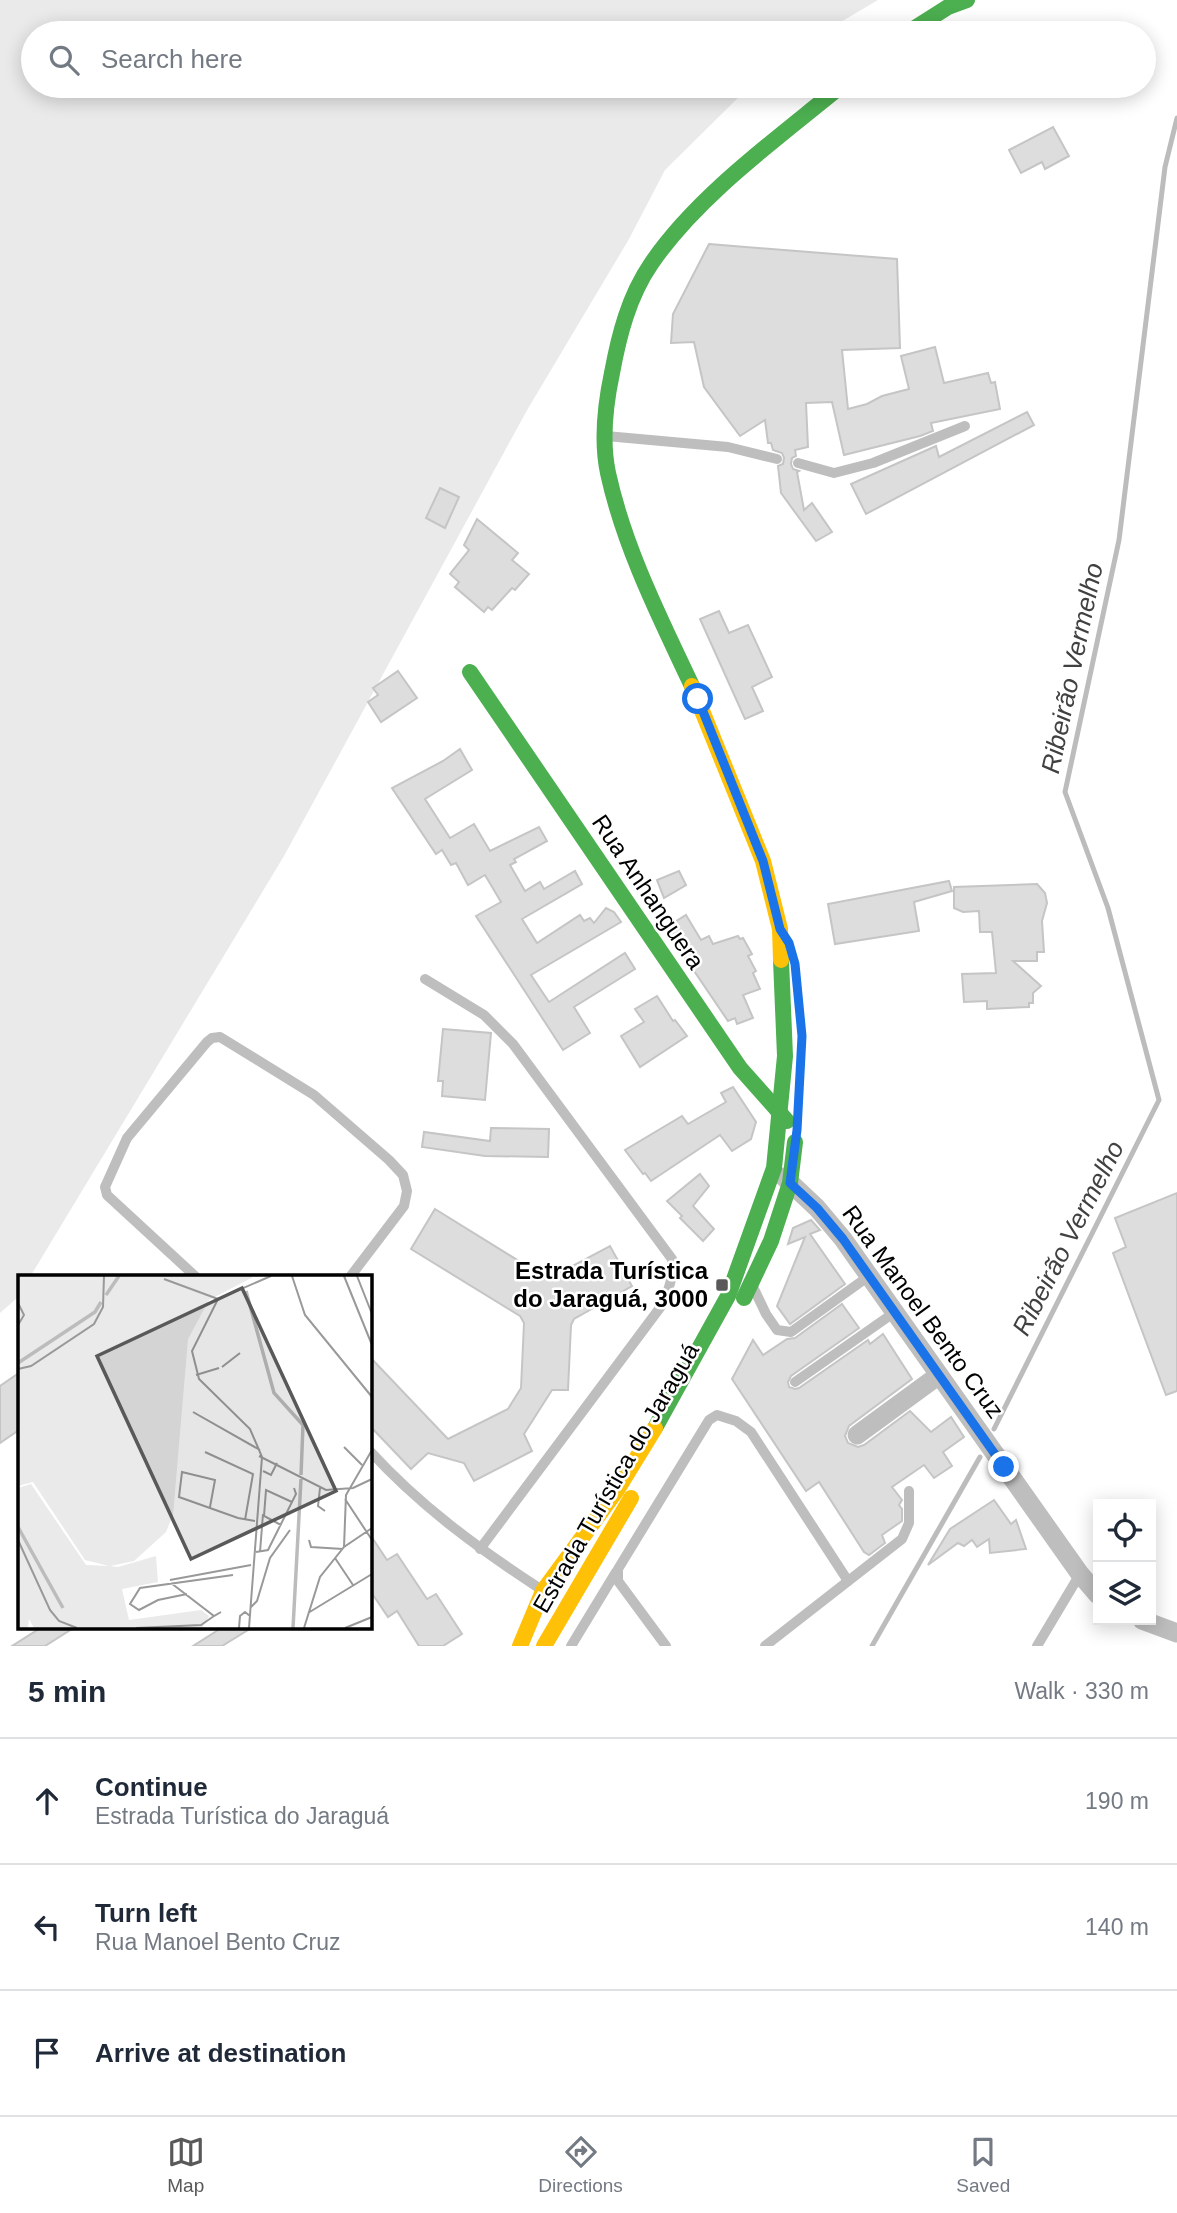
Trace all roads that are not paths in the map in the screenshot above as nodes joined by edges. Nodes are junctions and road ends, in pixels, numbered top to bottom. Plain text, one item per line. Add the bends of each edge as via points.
1 (967, 0) edge
2 (927, 21) edge
3 (826, 98) edge
4 (965, 426) dead end
5 (605, 436) junction
6 (777, 459) dead end
7 (798, 463) dead end
8 (470, 672) dead end
9 (780, 929) junction
10 (425, 979) dead end
11 (798, 988) dead end
12 (798, 1102) dead end
13 (780, 1114) junction
14 (797, 1130) junction
15 (774, 1168) junction
16 (790, 1183) junction
17 (194, 1275) edge
18 (352, 1275) edge
19 (869, 1276) junction
20 (752, 1283) junction
21 (895, 1312) junction
22 (721, 1341) dead end
23 (939, 1375) junction
24 (795, 1382) dead end
25 (698, 1384) dead end
26 (857, 1435) dead end
27 (371, 1452) edge
28 (909, 1491) dead end
29 (480, 1549) junction
30 (618, 1569) junction
31 (1080, 1574) junction
32 (848, 1581) junction
33 (1093, 1589) edge
34 (543, 1591) junction
35 (566, 1611) junction
36 (1155, 1625) edge
37 (1177, 1633) edge
38 (520, 1646) edge
39 (544, 1646) edge
40 (571, 1646) edge
41 (666, 1646) edge
42 (765, 1646) edge
43 (1037, 1646) edge

1 - 2 main road
3 - 5 main road, Estrada Turística do Jaraguá via 692,214 651,264 631,302 617,344
4 - 7 lane via 873,463 834,473
5 - 6 lane via 728,447
5 - 9 main road, Estrada Turística do Jaraguá via 608,472 621,518 754,837
8 - 13 main road, Rua Anhanguera via 740,1068
9 - 11 main road, Estrada Turística do Jaraguá via 789,943
9 - 13 main road, Estrada Turística do Jaraguá via 785,1024
10 - 29 lane via 484,1015 513,1044 672,1259 665,1301
12 - 14 main road, Estrada Turística do Jaraguá
13 - 14 main road, Rua Anhanguera
13 - 15 main road, Estrada Turística do Jaraguá
14 - 16 main road, Estrada Turística do Jaraguá
15 - 16 street, Rua Manoel Bento Cruz
15 - 34 main road, Estrada Turística do Jaraguá via 728,1296 687,1372 617,1490
16 - 19 street, Rua Manoel Bento Cruz via 817,1208
16 - 20 main road, Estrada Turística do Jaraguá
17 - 18 lane via 107,1195 105,1187 127,1138 207,1042 220,1037 314,1094 403,1175 404,1206
19 - 20 lane via 791,1332 777,1330
19 - 21 street, Rua Manoel Bento Cruz
20 - 22 main road, Estrada Turística do Jaraguá
21 - 23 street, Rua Manoel Bento Cruz
21 - 24 lane
23 - 26 street
23 - 31 street, Rua Manoel Bento Cruz
25 - 35 main road, Estrada Turística do Jaraguá
27 - 29 lane via 441,1520
28 - 32 lane via 909,1523 902,1539
29 - 34 lane
30 - 32 lane via 709,1420 717,1415 751,1432
30 - 40 lane
30 - 41 lane via 618,1581
31 - 33 street, Rua Manoel Bento Cruz
31 - 43 lane
32 - 42 lane
34 - 35 main road
34 - 38 main road, Estrada Turística do Jaraguá
35 - 39 main road, Estrada Turística do Jaraguá
36 - 37 street

